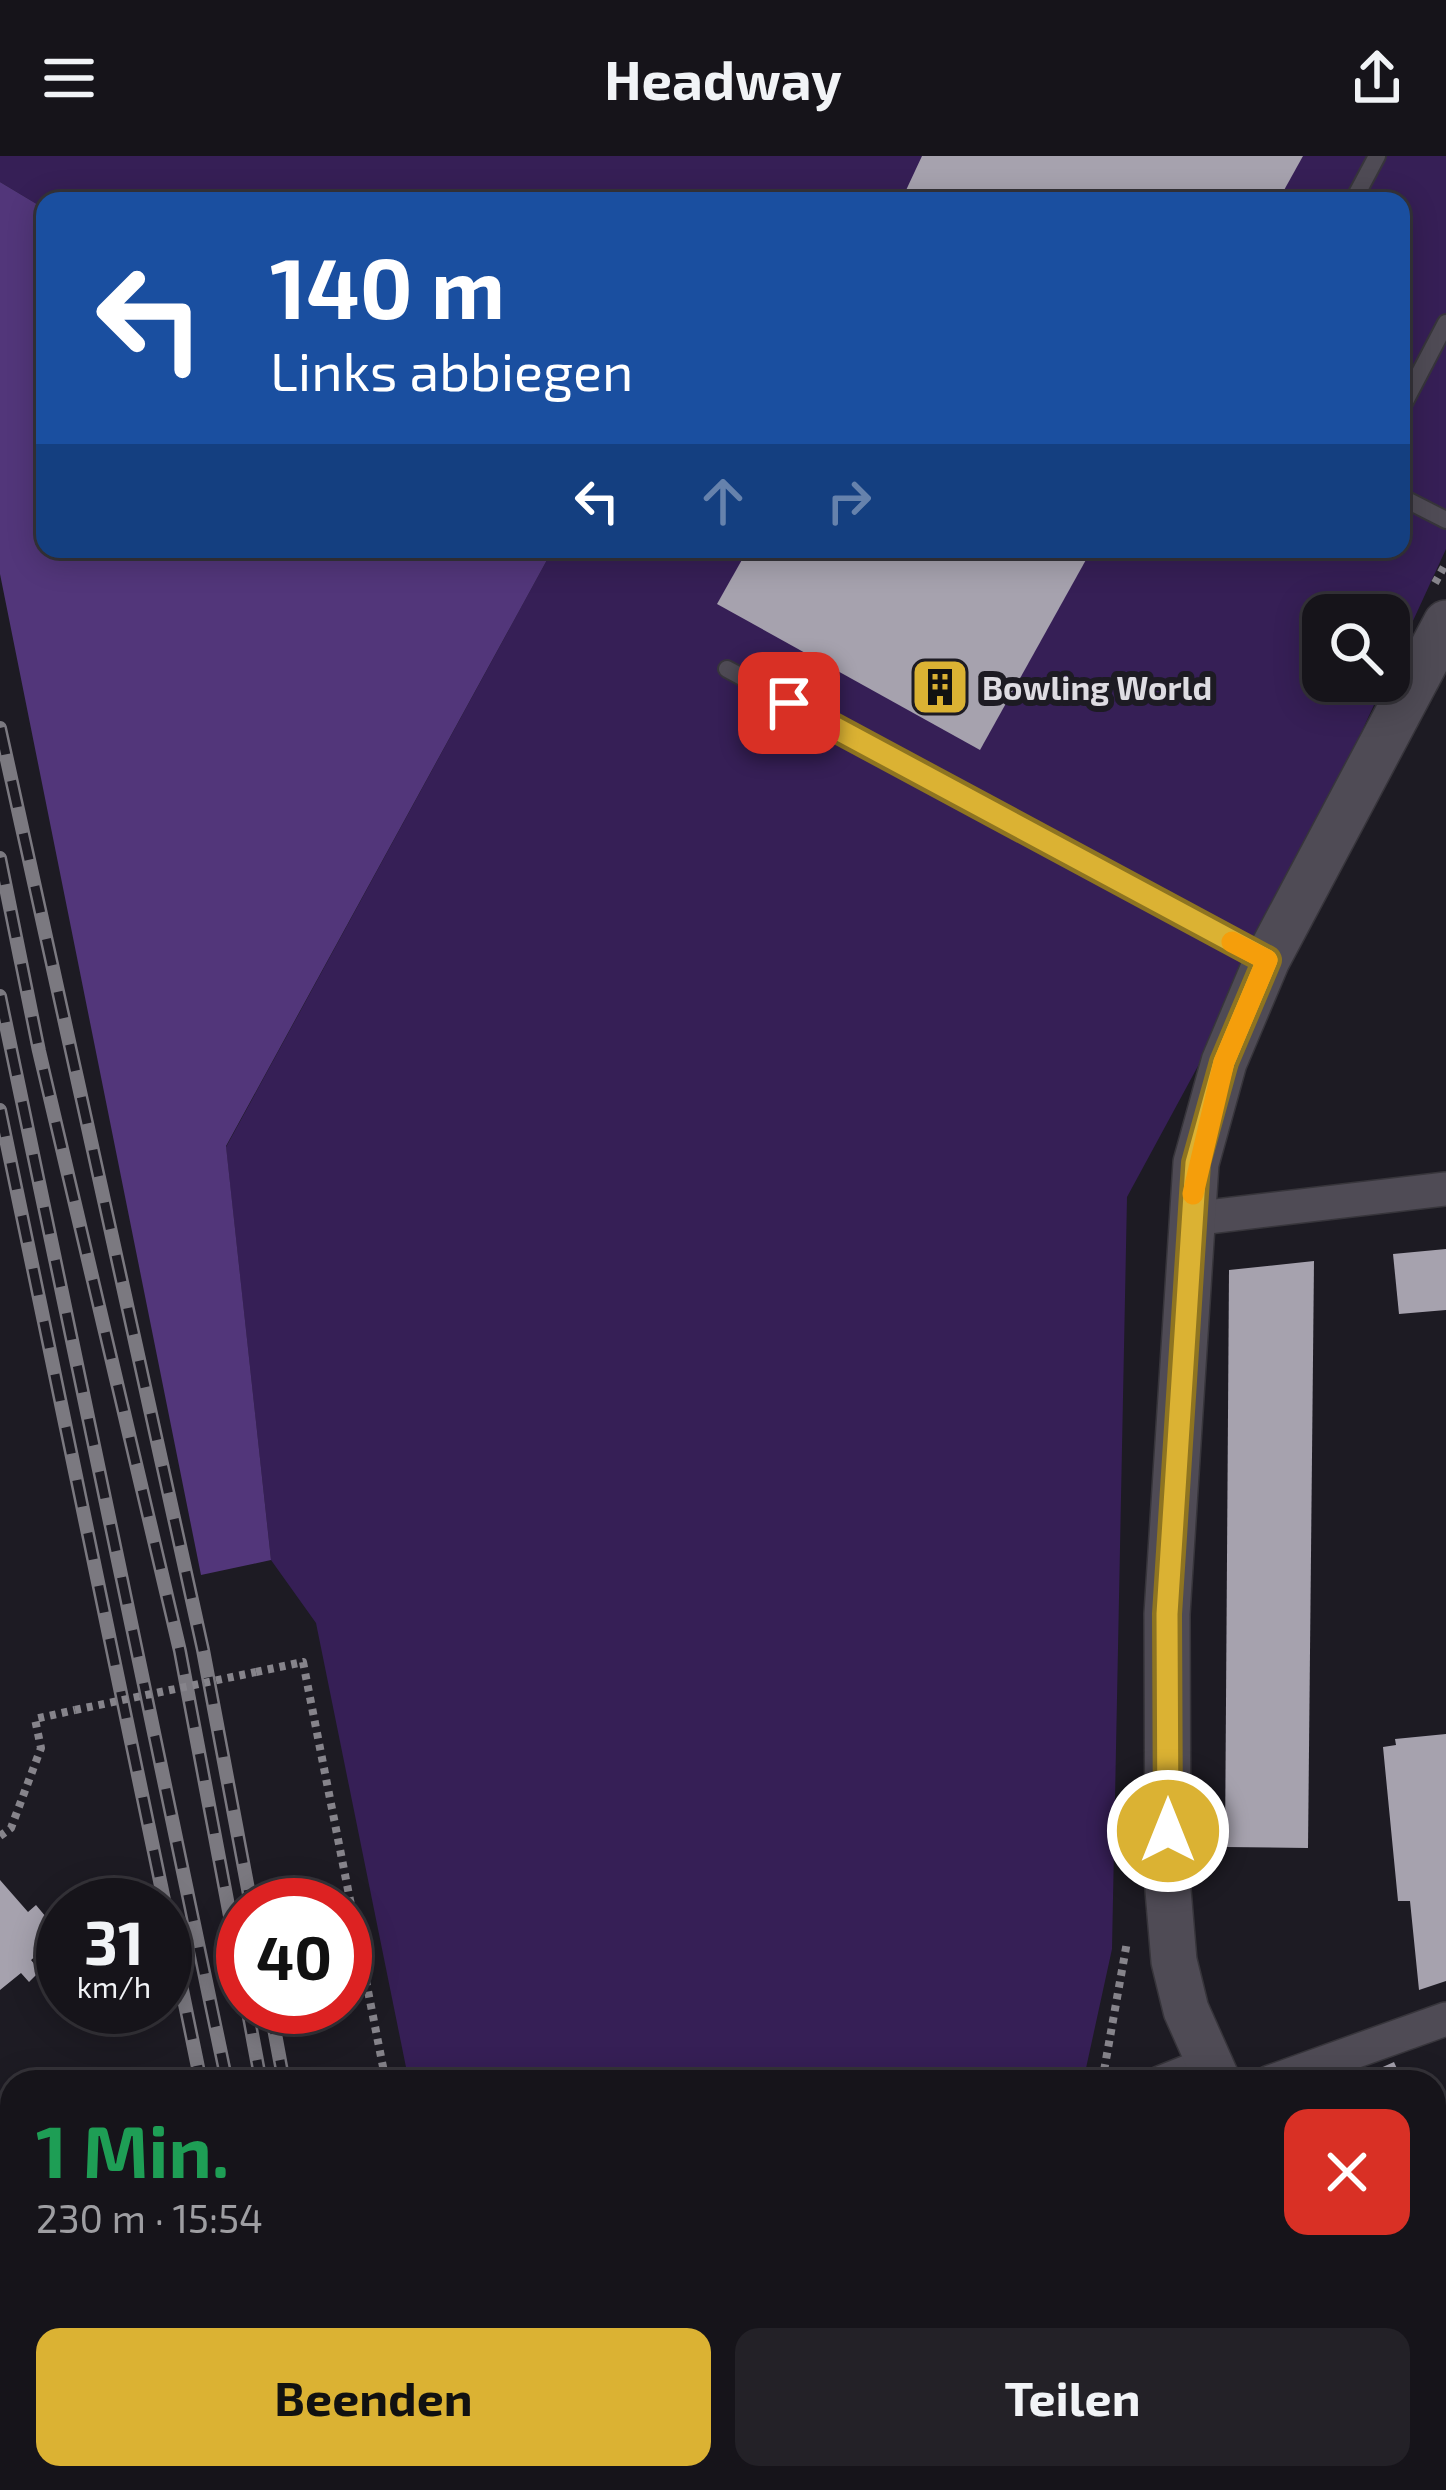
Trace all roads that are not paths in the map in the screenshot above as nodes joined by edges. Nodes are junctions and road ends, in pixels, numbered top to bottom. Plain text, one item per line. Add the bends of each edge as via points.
1 (1377, 156) edge
2 (1358, 192) edge
3 (1446, 323) edge
4 (1410, 392) edge
5 (1410, 502) edge
6 (1446, 520) edge
7 (1446, 623) edge
8 (727, 669) dead end
9 (1267, 960) junction
10 (1446, 1189) edge
11 (1191, 1220) junction
12 (1446, 2019) edge
13 (1213, 2070) edge
14 (1304, 2070) edge

1 - 2 lane
3 - 4 lane
5 - 6 lane
7 - 9 street
8 - 9 lane
9 - 11 street via 1224,1062 1196,1163
10 - 11 street
11 - 13 street via 1167,1614 1170,1918 1186,2009
12 - 14 street

